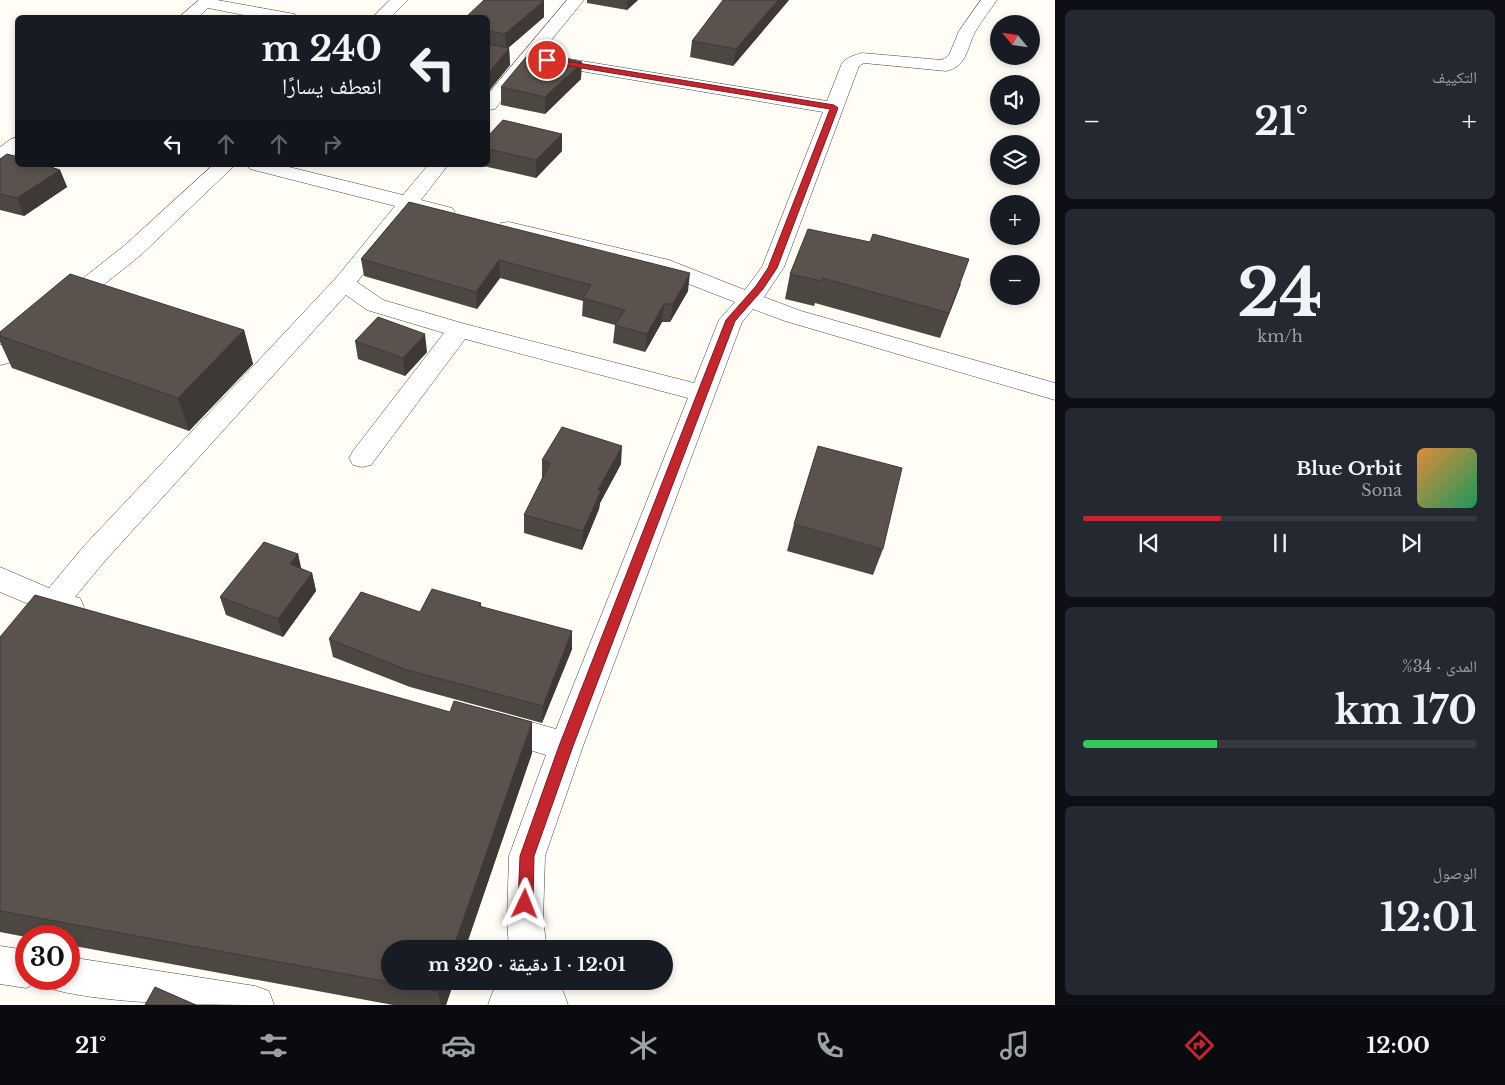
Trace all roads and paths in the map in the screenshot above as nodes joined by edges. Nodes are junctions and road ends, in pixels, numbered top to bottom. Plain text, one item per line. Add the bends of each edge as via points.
1 (400, 0) edge
2 (576, 0) edge
3 (988, 0) edge
4 (207, 1) edge
5 (190, 15) edge
6 (275, 15) edge
7 (383, 15) edge
8 (506, 58) edge
9 (526, 59) junction
10 (490, 103) edge
11 (834, 108) junction
12 (15, 146) edge
13 (0, 156) edge
14 (223, 167) edge
15 (265, 167) edge
16 (436, 167) edge
17 (406, 202) junction
18 (463, 216) edge
19 (491, 223) edge
20 (344, 283) junction
21 (748, 299) junction
22 (459, 330) junction
23 (0, 357) edge
24 (1055, 392) edge
25 (702, 393) junction
26 (362, 458) dead end
27 (0, 579) edge
28 (52, 602) junction
29 (100, 616) edge
30 (0, 667) edge
31 (471, 720) edge
32 (566, 746) junction
33 (527, 940) edge
34 (0, 965) edge
35 (15, 967) edge
36 (80, 978) edge
37 (256, 1005) edge

1 - 7 street
2 - 9 street
3 - 11 street via 968,31 958,58 946,66 862,58 852,63
4 - 5 street
4 - 6 street
8 - 9 street
9 - 10 street
9 - 11 street
11 - 21 street via 772,268
12 - 13 street
14 - 23 street via 133,250
15 - 17 street
16 - 17 street
17 - 18 street
17 - 20 street
19 - 21 street via 661,265
20 - 22 street via 375,305
20 - 28 street
21 - 24 street via 793,316
21 - 25 street via 731,320
22 - 25 street
22 - 26 street
25 - 32 street
27 - 28 street
28 - 29 street
28 - 30 street
31 - 32 street
32 - 33 street via 527,856
34 - 35 street
36 - 37 street

